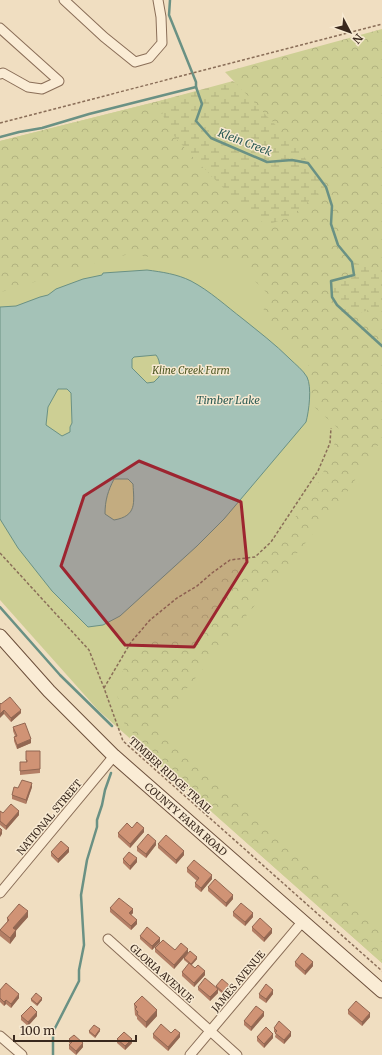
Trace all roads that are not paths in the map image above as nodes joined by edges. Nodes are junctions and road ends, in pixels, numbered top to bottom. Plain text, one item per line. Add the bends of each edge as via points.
1 (64, 0) edge
2 (158, 0) edge
3 (0, 28) edge
4 (0, 74) edge
5 (0, 636) edge
6 (114, 756) junction
7 (0, 893) edge
8 (303, 922) junction
9 (108, 940) dead end
10 (382, 991) edge
11 (211, 1031) junction
12 (0, 1036) edge
13 (22, 1055) edge
14 (190, 1055) edge
15 (238, 1055) edge

1 - 2 street via 135,62 149,58 162,43
3 - 4 street via 59,81 42,89 28,87 3,73
5 - 6 main road, COUNTY FARM ROAD via 49,691
6 - 7 street, NATIONAL STREET
6 - 8 main road, COUNTY FARM ROAD
8 - 10 main road, COUNTY FARM ROAD
8 - 11 street, JAMES AVENUE
9 - 11 street, GLORIA AVENUE
11 - 14 street, JAMES AVENUE
11 - 15 street, GLORIA AVENUE
12 - 13 street

